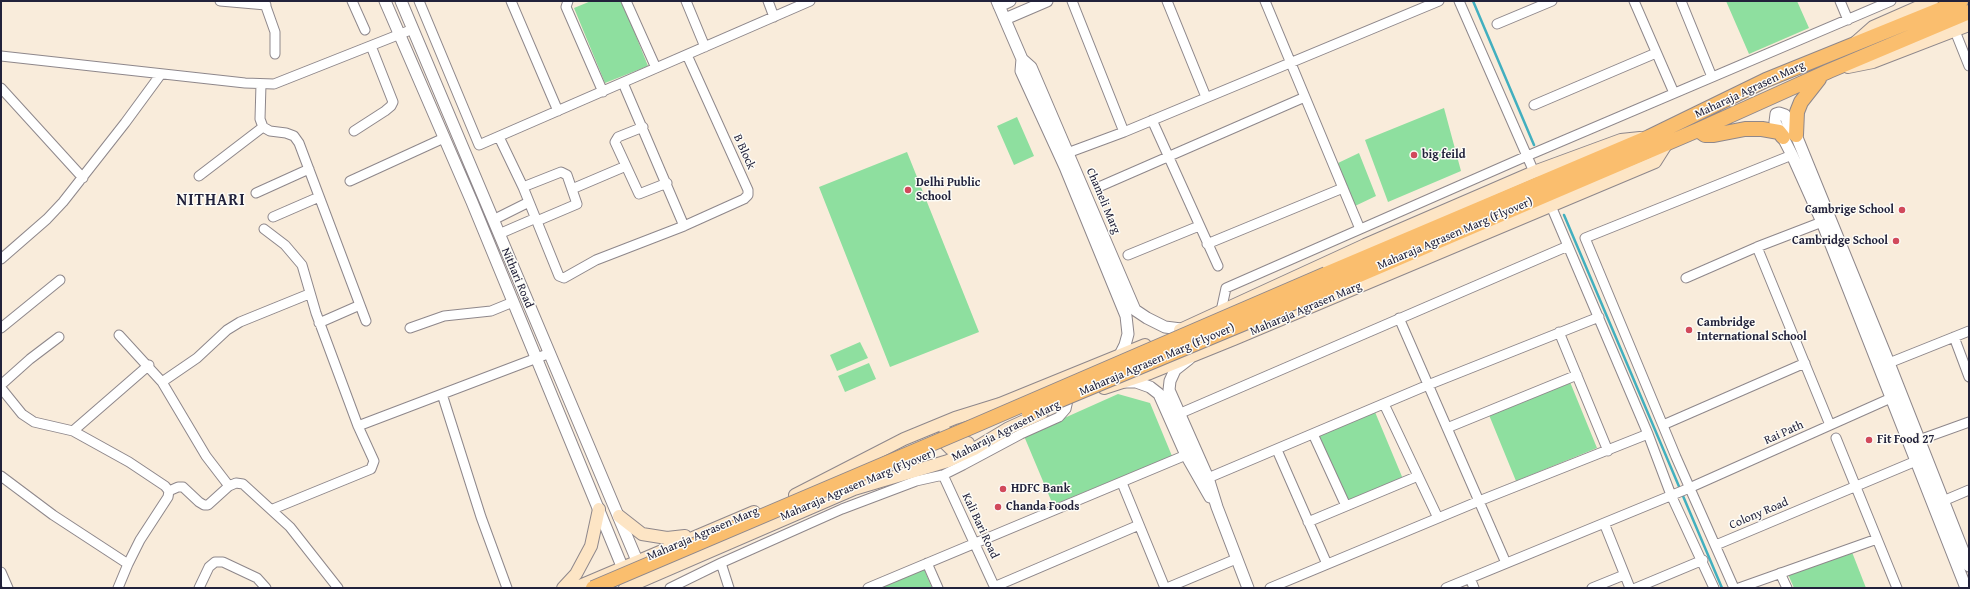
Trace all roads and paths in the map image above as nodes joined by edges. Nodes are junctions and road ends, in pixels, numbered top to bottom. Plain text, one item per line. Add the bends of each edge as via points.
1 (220, 1) edge
2 (352, 1) edge
3 (384, 1) edge
4 (401, 1) edge
5 (418, 1) edge
6 (511, 1) edge
7 (568, 1) edge
8 (626, 1) edge
9 (686, 1) edge
10 (768, 1) edge
11 (810, 1) edge
12 (1010, 1) edge
13 (1047, 1) edge
14 (1072, 1) edge
15 (1167, 1) edge
16 (1265, 1) edge
17 (1439, 1) edge
18 (1459, 1) edge
19 (1552, 1) edge
20 (1634, 1) edge
21 (1681, 1) edge
22 (1840, 1) edge
23 (1891, 1) edge
24 (1932, 1) edge
25 (1961, 1) edge
26 (265, 3) edge
27 (998, 3) edge
28 (1969, 12) edge
29 (774, 17) junction
30 (1005, 19) junction
31 (1848, 20) junction
32 (1497, 24) dead end
33 (1969, 25) edge
34 (413, 29) junction
35 (365, 30) dead end
36 (1955, 31) junction
37 (399, 35) junction
38 (1852, 45) junction
39 (371, 46) junction
40 (705, 47) junction
41 (1656, 53) junction
42 (275, 54) dead end
43 (687, 55) junction
44 (1, 56) edge
45 (1290, 62) junction
46 (1969, 66) edge
47 (656, 68) junction
48 (1827, 72) junction
49 (161, 74) junction
50 (1712, 77) junction
51 (623, 83) junction
52 (261, 84) junction
53 (1, 88) edge
54 (603, 92) junction
55 (1674, 93) junction
56 (1206, 97) junction
57 (1304, 97) junction
58 (1534, 106) dead end
59 (558, 111) junction
60 (1152, 120) junction
61 (263, 127) junction
62 (643, 127) junction
63 (1698, 130) junction
64 (354, 131) dead end
65 (1124, 132) junction
66 (1790, 136) junction
67 (499, 137) junction
68 (1649, 137) junction
69 (444, 138) junction
70 (1667, 143) junction
71 (1064, 155) junction
72 (1792, 155) junction
73 (1527, 156) junction
74 (1168, 157) junction
75 (1604, 163) junction
76 (626, 166) junction
77 (309, 169) junction
78 (1534, 172) junction
79 (199, 176) dead end
80 (83, 178) junction
81 (350, 181) dead end
82 (667, 183) junction
83 (1101, 186) dead end
84 (523, 187) junction
85 (572, 188) junction
86 (1343, 188) junction
87 (256, 193) dead end
88 (319, 196) junction
89 (484, 197) junction
90 (472, 202) junction
91 (529, 202) junction
92 (1552, 206) junction
93 (273, 217) dead end
94 (537, 219) junction
95 (493, 220) junction
96 (1822, 222) junction
97 (684, 226) junction
98 (1199, 226) junction
99 (264, 229) dead end
100 (1360, 229) junction
101 (499, 234) junction
102 (1207, 244) junction
103 (1568, 246) junction
104 (1757, 247) junction
105 (1128, 256) dead end
106 (1, 259) edge
107 (1218, 266) dead end
108 (1686, 278) dead end
109 (60, 280) dead end
110 (309, 294) junction
111 (513, 302) junction
112 (360, 305) junction
113 (1221, 311) junction
114 (1599, 317) junction
115 (1399, 318) junction
116 (366, 321) dead end
117 (319, 322) junction
118 (1, 328) edge
119 (410, 328) dead end
120 (1182, 329) junction
121 (1969, 331) edge
122 (1559, 332) junction
123 (119, 335) dead end
124 (59, 337) dead end
125 (1954, 337) junction
126 (1234, 339) junction
127 (550, 353) junction
128 (1195, 354) junction
129 (1120, 355) junction
130 (537, 358) junction
131 (1805, 363) junction
132 (1889, 363) junction
133 (1967, 364) edge
134 (149, 366) junction
135 (1577, 375) junction
136 (1969, 377) edge
137 (162, 382) junction
138 (1123, 382) junction
139 (1428, 385) junction
140 (1, 386) edge
141 (442, 394) junction
142 (1891, 398) junction
143 (1068, 400) junction
144 (1000, 404) junction
145 (1384, 404) junction
146 (1174, 416) junction
147 (1969, 422) edge
148 (1663, 425) junction
149 (1830, 425) junction
150 (358, 426) junction
151 (1448, 428) junction
152 (73, 431) junction
153 (1313, 434) junction
154 (1648, 434) junction
155 (998, 435) junction
156 (1836, 438) dead end
157 (1920, 440) junction
158 (1277, 450) junction
159 (1608, 451) junction
160 (1186, 455) junction
161 (1916, 461) junction
162 (860, 462) junction
163 (942, 475) junction
164 (1, 476) edge
165 (1418, 476) junction
166 (1208, 478) junction
167 (1122, 483) junction
168 (872, 484) junction
169 (229, 486) junction
170 (1855, 486) junction
171 (1686, 489) junction
172 (1969, 490) edge
173 (169, 491) junction
174 (1671, 495) junction
175 (1479, 501) junction
176 (1944, 501) junction
177 (1346, 506) junction
178 (1217, 507) junction
179 (599, 509) junction
180 (272, 510) junction
181 (619, 516) junction
182 (1438, 518) junction
183 (1308, 522) junction
184 (1604, 523) junction
185 (1139, 525) junction
186 (698, 535) junction
187 (1877, 539) junction
188 (975, 543) junction
189 (1716, 545) junction
190 (1236, 560) junction
191 (1702, 560) junction
192 (638, 561) junction
193 (721, 563) junction
194 (1506, 563) junction
195 (128, 564) junction
196 (927, 564) junction
197 (1327, 564) junction
198 (1969, 566) edge
199 (624, 567) junction
200 (1, 572) edge
201 (1780, 573) junction
202 (1624, 574) junction
203 (1470, 578) junction
204 (646, 579) junction
205 (627, 587) edge
206 (8, 588) edge
207 (118, 588) edge
208 (199, 588) edge
209 (266, 588) edge
210 (338, 588) edge
211 (507, 588) edge
212 (563, 588) edge
213 (574, 588) edge
214 (593, 588) edge
215 (615, 588) edge
216 (670, 588) edge
217 (729, 588) edge
218 (868, 588) edge
219 (938, 588) edge
220 (994, 588) edge
221 (1166, 588) edge
222 (1248, 588) edge
223 (1270, 588) edge
224 (1446, 588) edge
225 (1474, 588) edge
226 (1592, 588) edge
227 (1630, 588) edge
228 (1636, 588) edge
229 (1714, 588) edge
230 (1734, 588) edge
231 (1739, 588) edge
232 (1787, 588) edge
233 (1897, 588) edge
234 (1966, 588) edge

1 - 26 street
2 - 35 street
3 - 37 street, Nithari Road
4 - 34 street
5 - 67 street via 479,146
6 - 59 street
7 - 54 street via 566,7
8 - 47 street
9 - 40 street
10 - 29 street
11 - 29 street
12 - 27 street
13 - 30 street
14 - 65 street
15 - 56 street
16 - 45 street
17 - 45 street
18 - 73 street
19 - 32 street
20 - 41 street
21 - 50 street
22 - 31 street
23 - 31 street
24 - 38 main road via 1873,27
25 - 38 main road, Maharaja Agrasen Marg
26 - 42 street via 275,32
27 - 30 street, Chameli Marg
28 - 48 main road, Maharaja Agrasen Marg
29 - 40 street
30 - 71 street, Chameli Marg via 1022,59 1021,71
31 - 50 street
33 - 36 main road
34 - 37 street
34 - 89 street
36 - 46 street
36 - 48 main road via 1873,62
37 - 39 street
37 - 69 street, Nithari Road
38 - 68 main road, Maharaja Agrasen Marg via 1766,80
39 - 52 street via 290,79 274,84
39 - 64 street via 393,102 385,111
40 - 43 street
41 - 55 street
41 - 58 street
43 - 47 street
43 - 97 street, B Block via 748,195
44 - 49 street
45 - 56 street
45 - 57 street
47 - 51 street
48 - 63 main road, Maharaja Agrasen Marg
48 - 66 main road via 1800,102
49 - 52 street
49 - 80 street
50 - 55 street
51 - 54 street
51 - 62 street
52 - 61 street via 260,119
53 - 80 street
54 - 59 street
55 - 73 street
56 - 60 street
57 - 74 street
57 - 86 street
59 - 67 street
60 - 65 street
60 - 74 street
61 - 77 street via 294,136 299,142
61 - 79 street
62 - 76 street via 616,139
62 - 82 street
63 - 66 main road via 1714,136 1762,128
63 - 70 main road, Maharaja Agrasen Marg (Flyover)
65 - 71 street
66 - 72 street
66 - 132 street
67 - 84 street, B Block
68 - 75 main road, Maharaja Agrasen Marg (Flyover)
68 - 78 main road, Maharaja Agrasen Marg via 1621,140
69 - 81 street
69 - 90 street, Nithari Road
70 - 75 main road, Maharaja Agrasen Marg (Flyover)
70 - 92 main road, Maharaja Agrasen Marg via 1655,162
71 - 120 street, Chameli Marg via 1135,310 1165,327
71 - 129 street, Chameli Marg via 1126,316 1128,334
72 - 96 street
72 - 148 street via 1585,238
73 - 78 street
73 - 100 street
74 - 83 street
74 - 98 street
75 - 214 main road, Maharaja Agrasen Marg (Flyover), bridge
75 - 215 main road, Maharaja Agrasen Marg (Flyover), bridge
76 - 82 street via 639,194
76 - 85 street
77 - 87 street
77 - 88 street
78 - 113 main road, Maharaja Agrasen Marg
80 - 106 street via 47,219
82 - 97 street
84 - 85 street via 561,172 567,175
84 - 91 street, B Block
85 - 94 street via 577,204
86 - 100 street
86 - 102 street
88 - 93 street
88 - 112 street
89 - 90 street
89 - 95 street
90 - 111 street, Nithari Road
91 - 94 street, B Block
91 - 95 street
92 - 103 street
92 - 126 main road, Maharaja Agrasen Marg
94 - 97 street, B Block via 559,276 564,278 596,260
94 - 101 street
95 - 101 street
96 - 104 street
96 - 142 street
98 - 102 street
98 - 105 street
99 - 110 street via 284,245 302,265
100 - 113 street via 1226,288
101 - 127 street
102 - 107 street
103 - 114 street
103 - 115 street
104 - 108 street
104 - 131 street
109 - 118 street
110 - 117 street
110 - 137 street via 240,322
111 - 119 street via 492,311 444,316
111 - 130 street, Nithari Road
112 - 116 street
112 - 117 street
113 - 120 main road, Maharaja Agrasen Marg
113 - 126 street
114 - 122 street
114 - 154 street
115 - 139 street
115 - 146 street
117 - 150 street
120 - 129 main road, Maharaja Agrasen Marg
121 - 125 street
122 - 135 street
122 - 139 street
123 - 134 street
124 - 140 street
125 - 132 street
125 - 133 street
126 - 128 main road, Maharaja Agrasen Marg
127 - 130 street
127 - 181 street
128 - 138 main road, Maharaja Agrasen Marg
128 - 146 street via 1175,370 1170,381
129 - 144 main road, Maharaja Agrasen Marg
130 - 141 street
130 - 179 street, Nithari Road
131 - 148 street
131 - 149 street
132 - 157 street
133 - 136 street
134 - 137 street
134 - 152 street
135 - 151 street
135 - 159 street
137 - 169 street via 206,456
138 - 143 main road, Maharaja Agrasen Marg
138 - 146 street via 1136,382 1150,387 1160,394
139 - 145 street
139 - 151 street
140 - 152 street via 22,414 34,422
141 - 150 street
141 - 211 street via 481,517
142 - 149 street, Rai Path
142 - 161 street
143 - 155 main road, Maharaja Agrasen Marg
143 - 163 street via 1066,410 1059,417
144 - 155 main road via 947,430 944,443 955,449 986,435
144 - 162 main road, Maharaja Agrasen Marg via 955,418 904,439
145 - 153 street
145 - 165 street
146 - 160 street
146 - 166 street
147 - 157 street
148 - 171 street
149 - 171 street, Rai Path
150 - 180 street via 374,461 371,469
151 - 175 street
152 - 173 street via 129,462
153 - 158 street
153 - 177 street
154 - 159 street
154 - 174 street
155 - 168 main road, Maharaja Agrasen Marg via 948,461
156 - 170 street
157 - 176 street
158 - 166 street
158 - 183 street
159 - 175 street
160 - 167 street
160 - 178 street
161 - 170 street, Colony Road
161 - 234 street
162 - 168 main road via 856,472 860,479
162 - 186 main road, Maharaja Agrasen Marg via 800,494
163 - 188 street, Kali Bari Road
163 - 193 street via 916,481 842,509
164 - 195 street via 53,515
165 - 177 street
165 - 182 street
166 - 178 street
167 - 185 street
167 - 188 street
168 - 204 main road, Maharaja Agrasen Marg via 854,489
169 - 173 street via 208,505 204,505 183,488 178,487
169 - 180 street via 243,484
170 - 187 street
170 - 189 street, Colony Road
171 - 174 street, Rai Path
171 - 189 street
172 - 176 street
173 - 195 street via 168,497 146,529
174 - 184 street, Rai Path
174 - 191 street
175 - 182 street
175 - 194 street
176 - 198 street
177 - 183 street
178 - 190 street
179 - 199 street, Nithari Road
179 - 212 main road via 591,546 576,574
180 - 210 street via 290,527
181 - 186 main road via 642,534 667,538
181 - 192 street
182 - 197 street
183 - 197 street
184 - 194 street, Rai Path
184 - 202 street
185 - 220 street
185 - 221 street
186 - 192 main road, Maharaja Agrasen Marg
187 - 201 street
187 - 233 street
188 - 196 street
188 - 220 street, Kali Bari Road
189 - 230 street
190 - 221 street
190 - 222 street
191 - 228 street
191 - 229 street
192 - 199 main road, Maharaja Agrasen Marg
192 - 204 street
193 - 216 street
193 - 217 street
194 - 203 street, Rai Path
195 - 207 street
196 - 218 street
196 - 219 street
197 - 223 street
199 - 205 street, Nithari Road
199 - 213 main road, Maharaja Agrasen Marg
200 - 206 street
201 - 231 street
201 - 232 street
202 - 226 street
202 - 227 street
203 - 224 street, Rai Path
203 - 225 street
204 - 205 main road, Maharaja Agrasen Marg
208 - 209 street via 209,567 215,562 223,562 257,578

